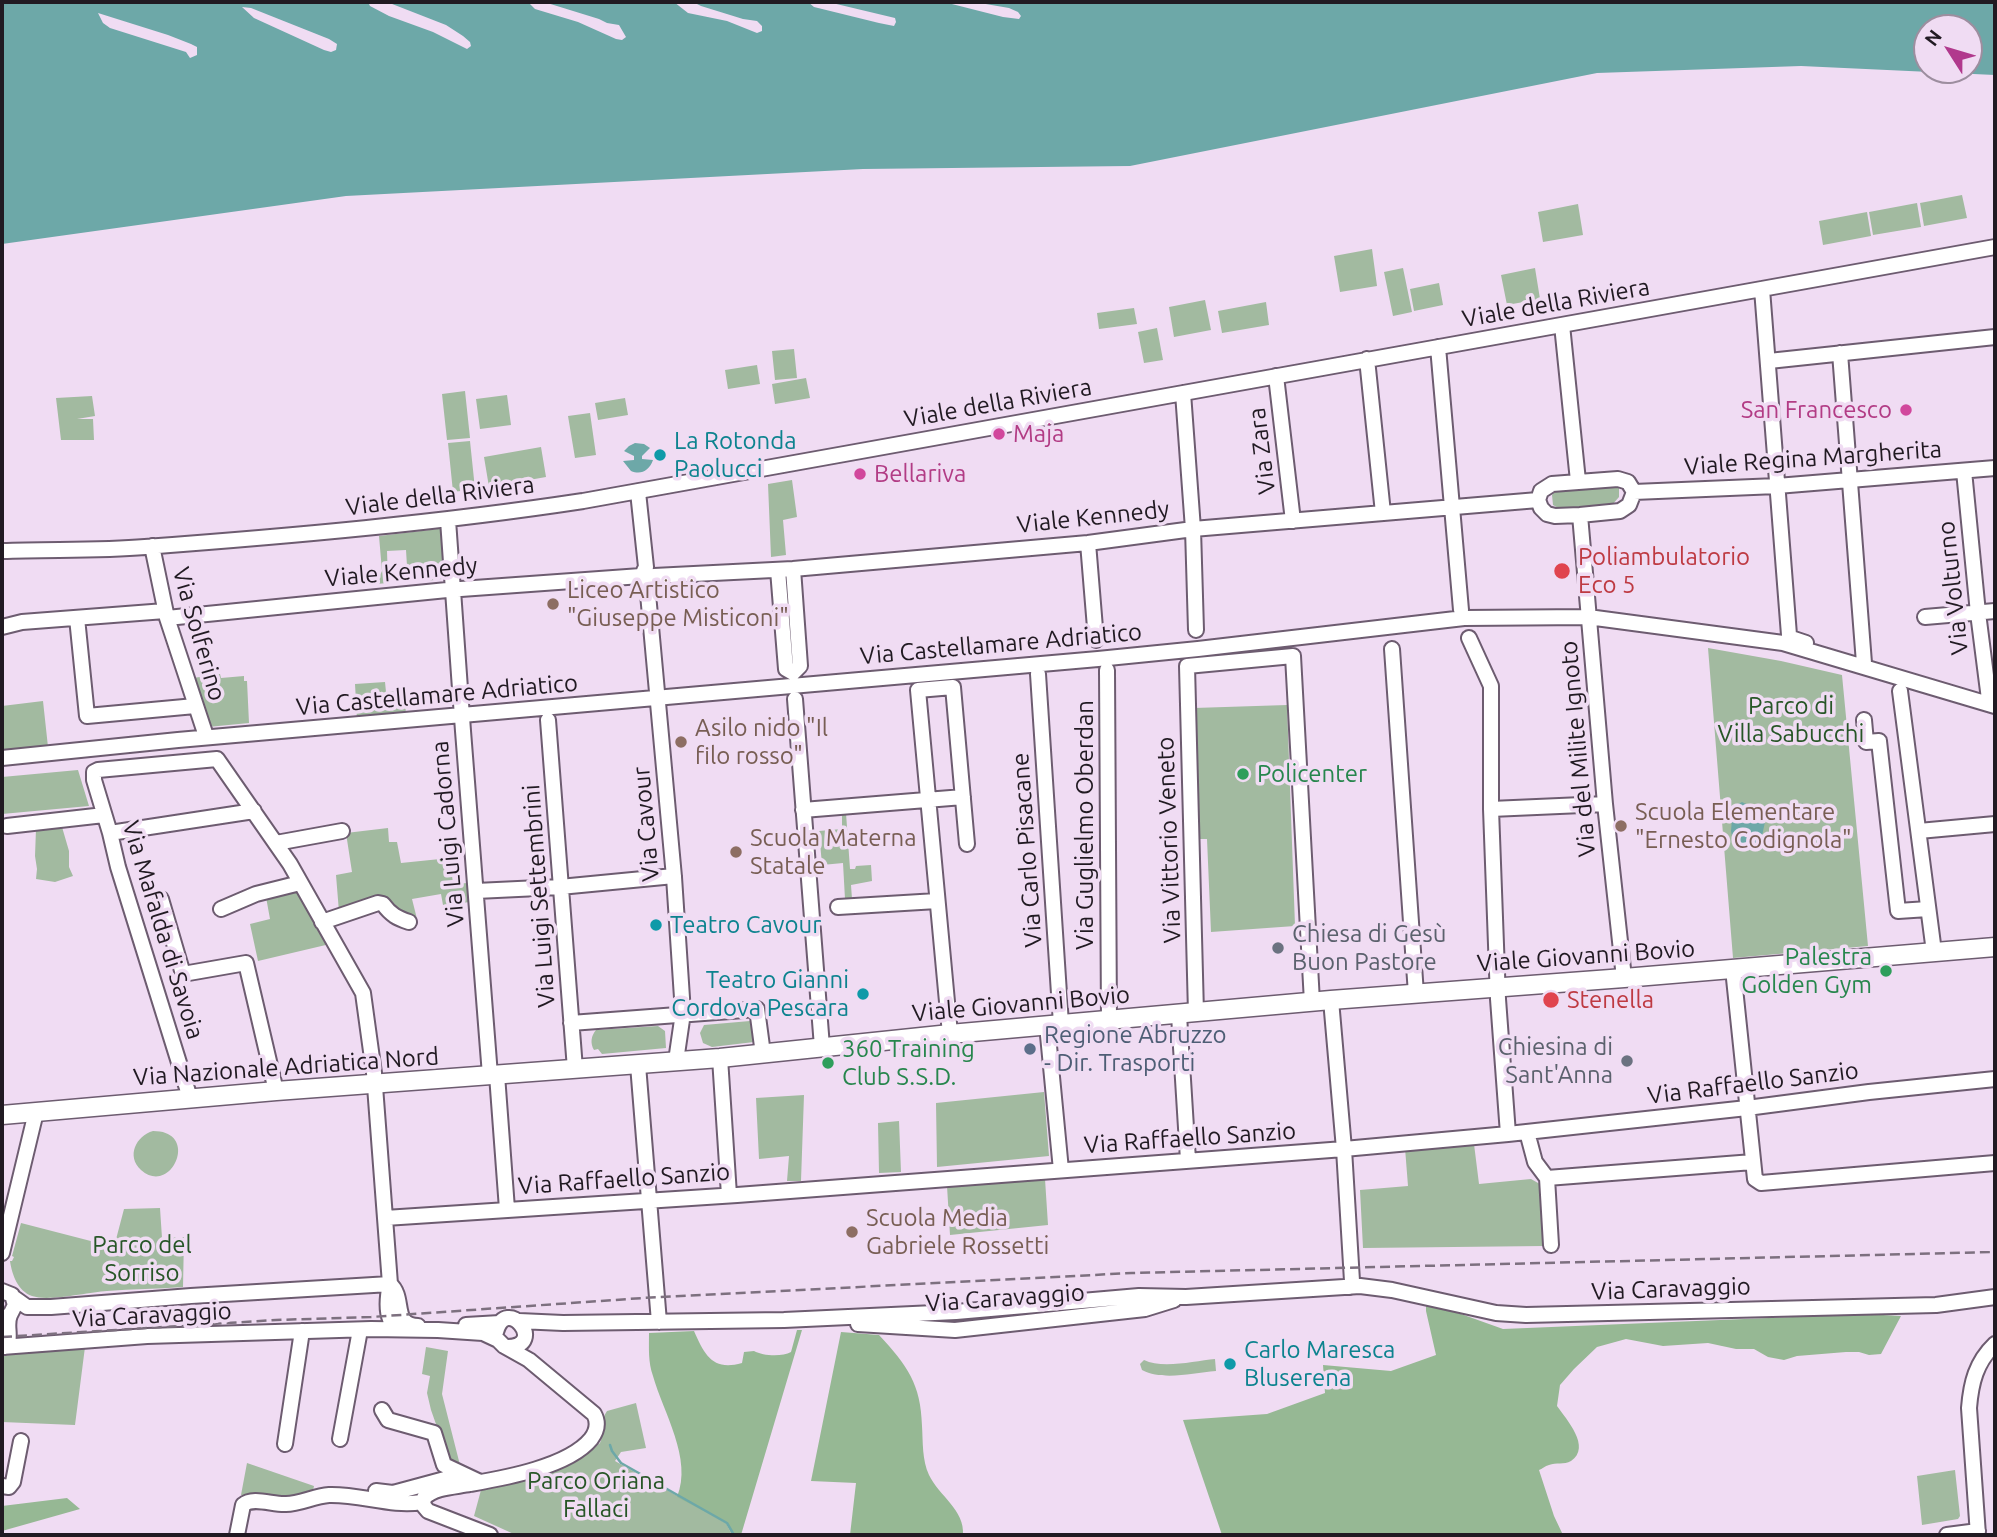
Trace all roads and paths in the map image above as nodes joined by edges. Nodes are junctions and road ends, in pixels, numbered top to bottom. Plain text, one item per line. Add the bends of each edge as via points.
1 (1995, 247) edge
2 (1762, 289) junction
3 (1562, 325) junction
4 (1995, 337) edge
5 (1438, 346) junction
6 (1840, 353) junction
7 (1367, 359) junction
8 (1769, 361) junction
9 (1276, 376) junction
10 (1183, 393) junction
11 (1995, 468) edge
12 (1964, 471) junction
13 (1850, 479) junction
14 (1578, 481) junction
15 (1777, 486) junction
16 (638, 492) junction
17 (1634, 492) junction
18 (1538, 500) junction
19 (1451, 507) junction
20 (1383, 513) junction
21 (1580, 515) junction
22 (449, 520) junction
23 (1293, 521) junction
24 (1193, 529) junction
25 (1087, 543) junction
26 (152, 546) junction
27 (2, 551) edge
28 (785, 569) junction
29 (646, 577) junction
30 (454, 590) junction
31 (1461, 610) dead end
32 (1995, 611) edge
33 (1978, 613) junction
34 (166, 614) junction
35 (1588, 617) junction
36 (1925, 617) dead end
37 (77, 618) junction
38 (2, 626) edge
39 (1196, 630) dead end
40 (1469, 638) dead end
41 (1096, 640) dead end
42 (1392, 649) dead end
43 (1864, 663) junction
44 (1107, 670) dead end
45 (1038, 674) dead end
46 (1900, 691) dead end
47 (658, 698) junction
48 (794, 699) dead end
49 (1993, 702) edge
50 (195, 706) junction
51 (462, 716) junction
52 (548, 720) dead end
53 (1864, 720) dead end
54 (205, 733) dead end
55 (2, 758) edge
56 (963, 797) junction
57 (929, 800) junction
58 (1605, 804) junction
59 (1491, 809) junction
60 (803, 810) junction
61 (254, 811) junction
62 (104, 816) junction
63 (1995, 824) edge
64 (7, 826) dead end
65 (342, 831) dead end
66 (1919, 831) junction
67 (110, 833) junction
68 (276, 844) junction
69 (967, 844) dead end
70 (674, 876) junction
71 (300, 883) junction
72 (560, 887) junction
73 (476, 891) junction
74 (161, 900) dead end
75 (937, 901) junction
76 (838, 907) dead end
77 (221, 909) dead end
78 (1928, 909) junction
79 (322, 922) junction
80 (410, 922) dead end
81 (1995, 947) edge
82 (1934, 952) junction
83 (1733, 969) junction
84 (1624, 978) junction
85 (1497, 988) junction
86 (1416, 994) junction
87 (1331, 1000) junction
88 (1312, 1002) junction
89 (683, 1013) junction
90 (1187, 1014) junction
91 (1109, 1021) junction
92 (571, 1023) junction
93 (1054, 1025) junction
94 (950, 1034) junction
95 (822, 1047) junction
96 (763, 1054) junction
97 (720, 1058) junction
98 (676, 1061) junction
99 (638, 1065) junction
100 (575, 1069) junction
101 (494, 1075) junction
102 (1995, 1079) edge
103 (375, 1084) junction
104 (276, 1090) junction
105 (190, 1098) junction
106 (1747, 1108) junction
107 (36, 1112) junction
108 (2, 1115) edge
109 (1527, 1132) junction
110 (1508, 1134) junction
111 (1345, 1149) junction
112 (1188, 1160) junction
113 (1753, 1162) junction
114 (1995, 1163) edge
115 (1061, 1170) junction
116 (1547, 1178) junction
117 (729, 1195) junction
118 (649, 1200) junction
119 (507, 1209) junction
120 (385, 1218) junction
121 (1550, 1245) dead end
122 (2, 1252) edge
123 (2, 1278) edge
124 (390, 1284) junction
125 (1351, 1284) junction
126 (7, 1293) edge
127 (1995, 1297) edge
128 (6, 1318) edge
129 (519, 1321) junction
130 (659, 1322) junction
131 (500, 1323) junction
132 (553, 1323) junction
133 (393, 1325) junction
134 (360, 1329) junction
135 (302, 1331) junction
136 (523, 1339) junction
137 (503, 1343) junction
138 (1995, 1344) edge
139 (3, 1347) edge
140 (529, 1360) junction
141 (382, 1410) dead end
142 (340, 1438) dead end
143 (21, 1441) dead end
144 (285, 1444) dead end
145 (475, 1480) junction
146 (2, 1486) edge
147 (361, 1488) dead end
148 (422, 1502) junction
149 (1978, 1533) edge
150 (237, 1535) edge
151 (490, 1535) edge
152 (1947, 1535) edge

1 - 2 street, Viale della Riviera
2 - 3 street, Viale della Riviera
2 - 8 street
3 - 5 street, Viale della Riviera
3 - 14 street
4 - 6 street
5 - 7 street, Viale della Riviera
5 - 19 street
6 - 8 street
6 - 13 street
7 - 9 street, Viale della Riviera
7 - 20 street
8 - 15 street
9 - 10 street, Viale della Riviera
9 - 23 street, Via Zara
10 - 16 street, Viale della Riviera
10 - 24 street
11 - 12 street, Viale Regina Margherita
12 - 13 street, Viale Regina Margherita
12 - 33 street, Via Volturno
13 - 15 street, Viale Regina Margherita
13 - 43 street
14 - 17 street via 1618,479 1628,482
14 - 18 street via 1552,484 1541,491
15 - 17 street, Viale Regina Margherita
15 - 43 street via 1791,638
16 - 22 street, Viale della Riviera
16 - 29 street, Via Cavour
17 - 21 street via 1629,505 1620,511
18 - 19 street, Viale Kennedy
18 - 21 street via 1547,514
19 - 20 street, Viale Kennedy
19 - 31 street
20 - 23 street, Viale Kennedy
21 - 35 street, Via del Milite Ignoto
22 - 26 street, Viale della Riviera
22 - 30 street, Via Luigi Cadorna
23 - 24 street, Viale Kennedy
24 - 25 street, Viale Kennedy
24 - 39 street
25 - 28 street, Viale Kennedy
25 - 41 street
26 - 27 street, Viale della Riviera
26 - 34 street, Via Solferino
28 - 28 street via 786,669 793,673 800,666
28 - 29 street, Viale Kennedy
29 - 30 street, Viale Kennedy
29 - 47 street, Via Cavour
30 - 34 street, Viale Kennedy
30 - 51 street, Via Luigi Cadorna
32 - 33 street
33 - 36 street
33 - 49 street, Via Volturno
34 - 37 street, Viale Kennedy
34 - 50 street, Via Solferino
35 - 47 street, Via Castellamare Adriatico via 1464,618 1186,650
35 - 49 street, Via Castellamare Adriatico via 1783,643
35 - 58 street, Via del Milite Ignoto
37 - 38 street, Viale Kennedy
37 - 50 street via 87,716
40 - 59 street via 1491,686
42 - 86 street
43 - 49 street
44 - 91 street, Via Guglielmo Oberdan
45 - 93 street, Via Carlo Pisacane
46 - 66 street
47 - 51 street, Via Castellamare Adriatico
47 - 70 street, Via Cavour
48 - 60 street
50 - 54 street, Via Solferino
51 - 55 street, Via Castellamare Adriatico
51 - 73 street, Via Luigi Cadorna
52 - 72 street, Via Luigi Settembrini
53 - 78 street via 1866,742 1880,741 1898,912
56 - 57 street
56 - 57 street via 953,687 918,690
56 - 69 street
57 - 60 street
57 - 75 street
58 - 59 street
58 - 84 street, Via del Milite Ignoto
59 - 85 street
60 - 95 street
61 - 62 street, Via Mafalda di Savoia via 217,759 94,772
61 - 67 street
61 - 68 street
62 - 64 street, Via Mafalda di Savoia
62 - 67 street, Via Mafalda di Savoia
63 - 66 street
65 - 68 street
66 - 78 street
67 - 105 street, Via Mafalda di Savoia
68 - 71 street
70 - 72 street
70 - 89 street, Via Cavour
71 - 77 street
71 - 79 street
72 - 73 street
72 - 92 street, Via Luigi Settembrini
73 - 101 street, Via Luigi Cadorna
74 - 104 street via 183,974 246,963
75 - 76 street
75 - 94 street
78 - 82 street
79 - 80 street via 377,904
79 - 103 street via 363,993
81 - 82 main road, Viale Giovanni Bovio
82 - 83 main road, Viale Giovanni Bovio
83 - 84 main road, Viale Giovanni Bovio
83 - 106 street
84 - 85 main road, Viale Giovanni Bovio
85 - 86 main road, Viale Giovanni Bovio
85 - 110 street
86 - 87 main road, Viale Giovanni Bovio
87 - 88 main road, Viale Giovanni Bovio
87 - 111 street
88 - 90 main road, Viale Giovanni Bovio
88 - 90 street, Via Vittorio Veneto via 1293,656 1187,666
89 - 92 street
89 - 96 street via 757,1009
89 - 98 street, Via Cavour
90 - 91 main road, Viale Giovanni Bovio
90 - 112 street, Via Vittorio Veneto
91 - 93 main road, Viale Giovanni Bovio
92 - 100 street, Via Luigi Settembrini
93 - 94 main road, Viale Giovanni Bovio
93 - 115 street, Via Carlo Pisacane
94 - 95 main road, Viale Giovanni Bovio
95 - 96 main road, Viale Giovanni Bovio
96 - 97 main road, Viale Giovanni Bovio
97 - 98 main road, Viale Giovanni Bovio
97 - 117 street
98 - 99 main road, Via Nazionale Adriatica Nord
99 - 100 main road, Via Nazionale Adriatica Nord
99 - 118 street
100 - 101 main road, Via Nazionale Adriatica Nord
101 - 103 main road, Via Nazionale Adriatica Nord
101 - 119 street, Via Luigi Cadorna
102 - 106 street, Via Raffaello Sanzio
103 - 104 main road, Via Nazionale Adriatica Nord
103 - 120 street
104 - 105 main road, Via Nazionale Adriatica Nord
105 - 107 main road, Via Nazionale Adriatica Nord
106 - 109 street, Via Raffaello Sanzio
106 - 113 street
107 - 108 main road, Via Nazionale Adriatica Nord
107 - 122 street
109 - 110 street, Via Raffaello Sanzio
109 - 116 street via 1535,1162
110 - 111 street, Via Raffaello Sanzio
111 - 112 street, Via Raffaello Sanzio
111 - 125 street
112 - 115 street, Via Raffaello Sanzio
113 - 114 street via 1755,1179 1761,1184
113 - 116 street
115 - 117 street, Via Raffaello Sanzio
116 - 121 street
117 - 118 street, Via Raffaello Sanzio
118 - 119 street, Via Raffaello Sanzio
118 - 130 street
119 - 120 street, Via Raffaello Sanzio
120 - 124 street
123 - 126 street
124 - 126 street, Via Caravaggio via 51,1307 27,1307
124 - 133 street via 387,1297
125 - 127 street, Via Caravaggio via 1526,1315 1936,1305
125 - 130 street, Via Caravaggio via 956,1312
126 - 128 street, Via Caravaggio via 15,1306
128 - 139 street, Via Caravaggio via 9,1340
129 - 131 street via 511,1318
129 - 132 street, Via Caravaggio
129 - 136 street
130 - 132 street, Via Caravaggio
131 - 133 street, Via Caravaggio
131 - 137 street via 496,1332
132 - 136 street, Via Caravaggio
133 - 134 street, Via Caravaggio
133 - 137 street, Via Caravaggio via 483,1333
134 - 135 street, Via Caravaggio
134 - 142 street
135 - 139 street, Via Caravaggio
135 - 144 street
136 - 137 street via 516,1346
136 - 140 street
137 - 140 street, Via Caravaggio
138 - 149 street via 1979,1364 1969,1408
140 - 145 street, Via Caravaggio via 594,1414 596,1431 581,1449 564,1459
141 - 145 street via 388,1420 434,1433 444,1465
143 - 146 street via 13,1482
145 - 147 street via 456,1476 393,1493
145 - 148 street via 434,1491
148 - 150 street via 326,1495 286,1504 249,1501 243,1505
148 - 151 street via 432,1513
149 - 152 street

